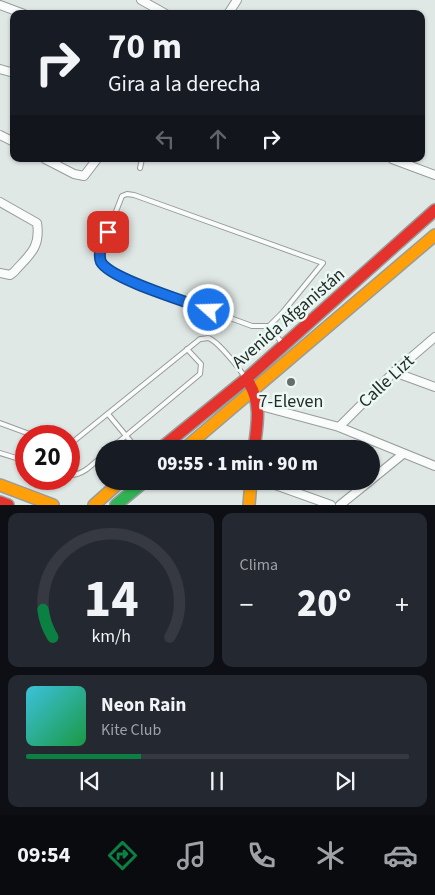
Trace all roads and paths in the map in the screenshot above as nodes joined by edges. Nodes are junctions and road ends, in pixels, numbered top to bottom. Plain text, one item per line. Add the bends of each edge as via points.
1 (141, 0) edge
2 (0, 5) edge
3 (13, 10) edge
4 (159, 10) edge
5 (51, 162) edge
6 (95, 162) edge
7 (141, 162) edge
8 (400, 162) edge
9 (140, 168) dead end
10 (435, 175) edge
11 (0, 202) edge
12 (435, 210) edge
13 (435, 235) edge
14 (0, 273) edge
15 (268, 326) junction
16 (435, 337) edge
17 (284, 345) junction
18 (187, 349) junction
19 (394, 372) junction
20 (246, 379) junction
21 (435, 387) edge
22 (254, 390) junction
23 (257, 405) junction
24 (108, 414) junction
25 (0, 423) edge
26 (339, 428) junction
27 (15, 429) edge
28 (126, 435) junction
29 (80, 436) edge
30 (120, 440) edge
31 (130, 440) edge
32 (171, 440) edge
33 (195, 440) edge
34 (255, 440) edge
35 (0, 453) edge
36 (403, 454) junction
37 (15, 458) edge
38 (95, 462) edge
39 (435, 466) edge
40 (80, 472) edge
41 (380, 473) edge
42 (0, 484) edge
43 (111, 490) edge
44 (134, 490) edge
45 (250, 490) edge
46 (289, 490) edge
47 (359, 490) edge
48 (0, 502) edge
49 (8, 505) edge
50 (53, 505) edge
51 (94, 505) edge
52 (116, 505) edge
53 (249, 505) edge
54 (331, 505) edge
55 (340, 505) edge

1 - 4 street
2 - 3 street
5 - 6 street via 84,176
7 - 9 lane
8 - 10 street
11 - 14 street via 37,223 38,239 36,246 10,275
12 - 17 main road, Avenida Afganistán
13 - 22 main road, Avenida Afganistán
15 - 15 lane via 252,326 121,278 106,267 102,263 101,250 122,196 134,196 323,263
15 - 17 lane
16 - 19 street, Calle Lizt
17 - 20 main road, Avenida Afganistán
18 - 20 lane via 200,339 209,338 238,366
18 - 24 lane
18 - 28 lane via 201,364 200,374
19 - 21 street
19 - 26 street, Calle Lizt
20 - 22 main road
20 - 32 main road, Avenida Afganistán
22 - 23 main road
22 - 33 main road, Avenida Afganistán
23 - 26 street
23 - 34 main road
24 - 28 lane
24 - 29 lane
25 - 27 lane
26 - 36 street
28 - 30 lane
28 - 31 lane
35 - 37 lane
36 - 39 street
36 - 41 street
38 - 40 lane
42 - 50 main road
43 - 51 main road
44 - 52 main road
45 - 53 main road
46 - 54 street
47 - 55 street
48 - 49 main road

